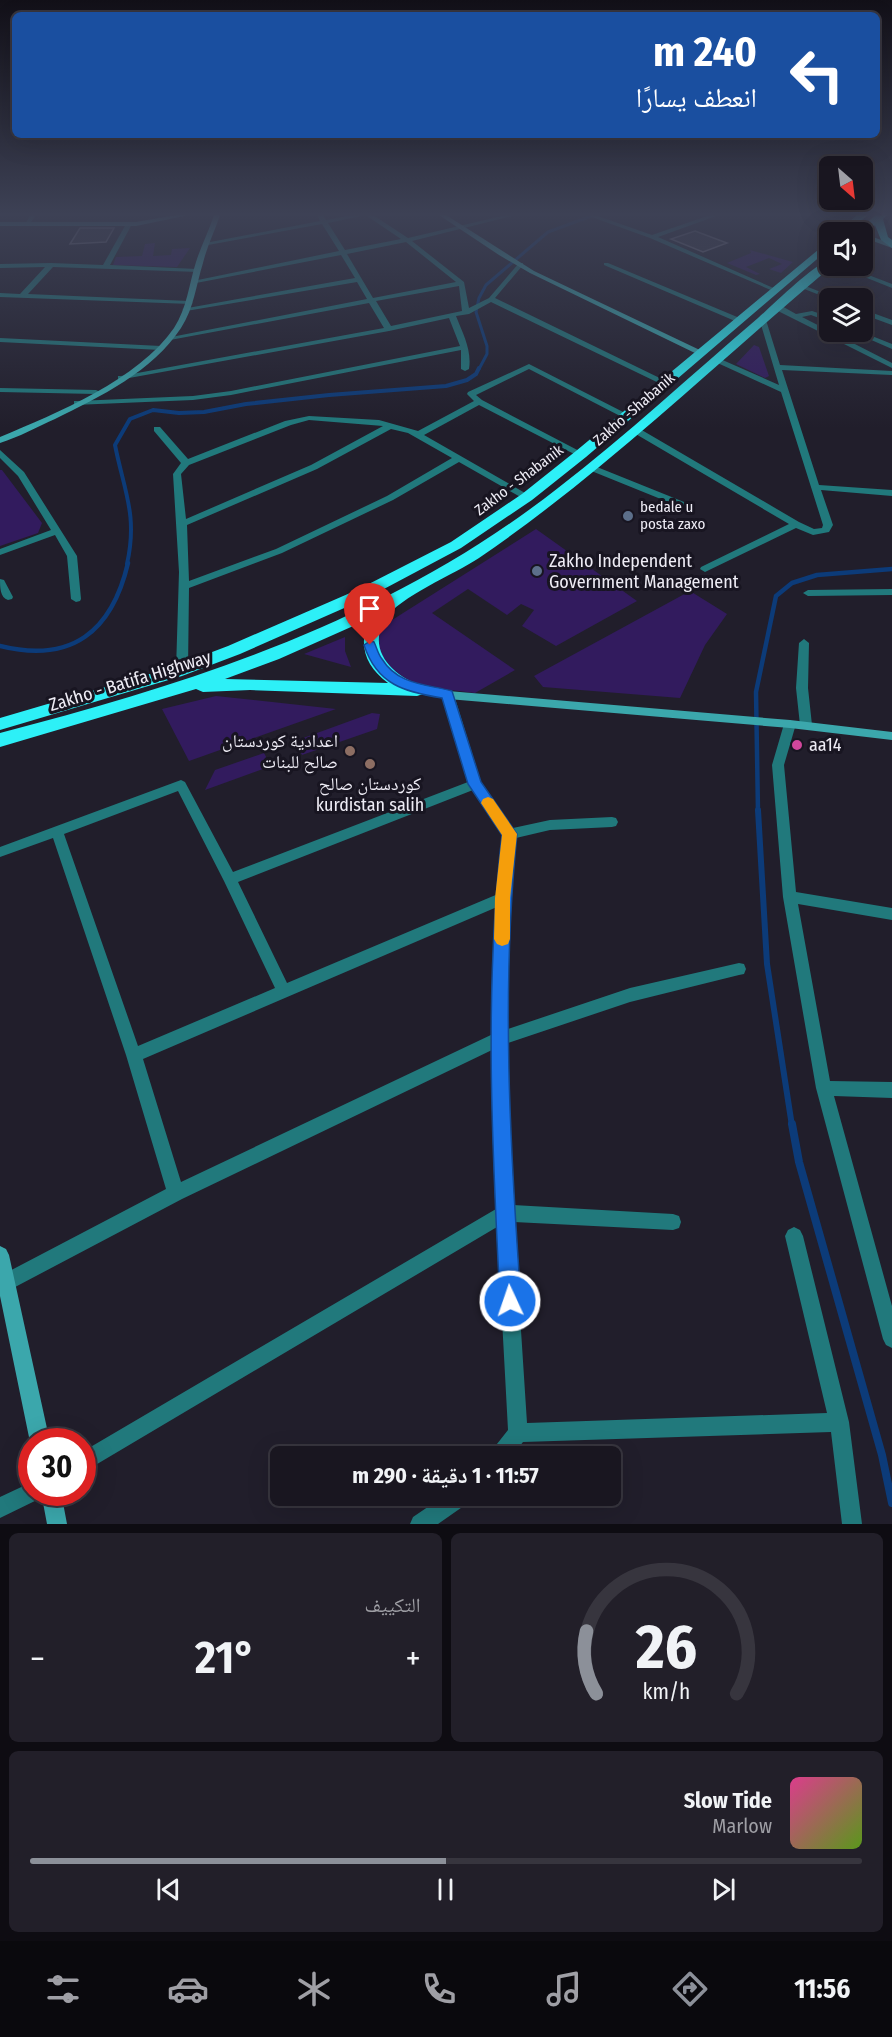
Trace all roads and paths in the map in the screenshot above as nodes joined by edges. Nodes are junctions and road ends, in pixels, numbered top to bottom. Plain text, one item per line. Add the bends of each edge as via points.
1 (32, 286) edge
2 (194, 286) edge
3 (313, 286) edge
4 (362, 286) edge
5 (447, 286) edge
6 (463, 286) edge
7 (502, 286) edge
8 (563, 286) edge
9 (659, 286) edge
10 (766, 286) edge
11 (780, 286) edge
12 (801, 286) joint
13 (775, 290) junction
14 (819, 293) edge
15 (1, 297) edge
16 (22, 297) junction
17 (489, 301) junction
18 (372, 302) junction
19 (187, 306) junction
20 (777, 306) junction
21 (468, 311) junction
22 (873, 315) edge
23 (452, 316) junction
24 (795, 316) junction
25 (819, 316) edge
26 (738, 319) junction
27 (762, 320) junction
28 (892, 323) edge
29 (389, 329) junction
30 (170, 338) junction
31 (873, 339) edge
32 (0, 340) edge
33 (892, 347) edge
34 (161, 348) junction
35 (465, 348) junction
36 (703, 350) junction
37 (715, 360) junction
38 (892, 366) edge
39 (777, 367) junction
40 (465, 369) dead end
41 (892, 374) edge
42 (121, 378) junction
43 (666, 383) junction
44 (0, 390) edge
45 (785, 391) junction
46 (96, 392) junction
47 (476, 400) junction
48 (77, 403) junction
49 (627, 416) junction
50 (390, 426) junction
51 (157, 429) dead end
52 (637, 431) junction
53 (417, 435) junction
54 (0, 440) edge
55 (0, 453) edge
56 (581, 454) junction
57 (457, 459) junction
58 (186, 462) junction
59 (592, 468) junction
60 (816, 487) junction
61 (892, 493) edge
62 (527, 497) junction
63 (681, 504) dead end
64 (184, 523) junction
65 (796, 524) junction
66 (57, 531) junction
67 (0, 552) edge
68 (705, 569) dead end
69 (0, 582) edge
70 (186, 586) junction
71 (892, 592) edge
72 (808, 593) dead end
73 (8, 597) dead end
74 (76, 600) dead end
75 (387, 606) junction
76 (804, 643) dead end
77 (270, 656) joint
78 (182, 678) junction
79 (417, 690) junction
80 (448, 695) junction
81 (0, 724) edge
82 (788, 724) junction
83 (807, 725) junction
84 (892, 736) edge
85 (0, 740) edge
86 (475, 784) junction
87 (612, 822) dead end
88 (57, 831) junction
89 (510, 834) junction
90 (0, 852) edge
91 (230, 879) junction
92 (790, 897) junction
93 (503, 898) junction
94 (892, 914) edge
95 (739, 969) dead end
96 (284, 992) junction
97 (501, 1038) junction
98 (134, 1055) junction
99 (824, 1088) junction
100 (892, 1090) edge
101 (176, 1193) junction
102 (505, 1214) junction
103 (673, 1222) dead end
104 (794, 1236) dead end
105 (0, 1255) edge
106 (3, 1284) edge
107 (892, 1339) edge
108 (839, 1422) junction
109 (37, 1428) edge
110 (518, 1433) junction
111 (508, 1446) edge
112 (96, 1455) edge
113 (18, 1499) edge
114 (54, 1506) edge
115 (447, 1506) edge
116 (0, 1508) edge
117 (57, 1524) edge
118 (420, 1524) edge
119 (852, 1524) edge

1 - 16 street
2 - 19 main road
3 - 19 street
4 - 18 street
5 - 18 street
6 - 21 street
7 - 17 street
8 - 36 main road
9 - 26 street
10 - 13 street
11 - 13 highway, Zakho - Shabanik
12 - 14 street
12 - 20 highway, Zakho -Shabanik
13 - 26 highway, Zakho - Shabanik
15 - 16 street
16 - 19 street
17 - 21 street
17 - 43 street
18 - 29 street
18 - 30 street
19 - 30 main road
20 - 24 street
20 - 27 highway, Zakho -Shabanik
21 - 23 street
22 - 28 street
23 - 29 street
23 - 35 street
24 - 25 street
24 - 38 street
26 - 36 highway, Zakho - Shabanik
27 - 37 highway, Zakho -Shabanik
27 - 39 street
29 - 42 street
30 - 34 main road
31 - 33 street
32 - 34 street
34 - 42 main road
35 - 40 street
35 - 48 street via 231,393
36 - 43 highway, Zakho - Shabanik
37 - 45 street
37 - 52 highway, Zakho -Shabanik
39 - 41 street
39 - 45 street
42 - 46 main road
43 - 49 highway, Zakho - Shabanik
44 - 46 street
45 - 60 street
46 - 48 main road
47 - 49 street via 471,394 529,366
47 - 53 street
47 - 56 street
48 - 54 main road
49 - 56 highway, Zakho - Shabanik
50 - 53 street
50 - 58 street via 309,418
50 - 64 street via 315,467
51 - 58 street
52 - 59 highway, Zakho -Shabanik
52 - 65 street
53 - 57 street
55 - 66 street via 21,474
56 - 62 highway, Zakho - Shabanik
57 - 62 street
57 - 70 street via 390,498 279,551
58 - 64 street via 177,474
59 - 63 street
59 - 75 highway, Zakho -Shabanik via 449,571
60 - 61 street
60 - 65 street via 828,525 826,530 813,532
62 - 78 highway, Zakho - Shabanik via 456,545 362,594
64 - 70 street
65 - 68 street
66 - 67 street
66 - 74 street via 72,556
69 - 73 street
70 - 78 street
71 - 72 street
75 - 77 highway, Zakho -Shabanik
75 - 79 highway via 370,632 374,659 384,672
76 - 83 street via 802,688
77 - 78 highway, Zakho - Batifa Highway
78 - 79 highway
78 - 81 highway, Zakho - Batifa Highway
78 - 85 highway, Zakho - Batifa Highway
79 - 80 main road
80 - 82 main road
80 - 86 street
82 - 83 main road
82 - 92 street via 778,765
83 - 84 main road
86 - 89 street
86 - 91 street
87 - 89 street via 550,825
88 - 90 street
88 - 91 street via 181,785
88 - 98 street
89 - 93 street
91 - 96 street
92 - 94 street
92 - 99 street
93 - 96 street
93 - 97 street
95 - 97 street via 630,995
96 - 98 street
97 - 101 street
97 - 102 street
98 - 101 street
99 - 100 street
99 - 107 street
101 - 106 street
102 - 103 street
102 - 110 street
102 - 112 street
104 - 108 street
105 - 106 main road
106 - 109 main road
108 - 110 street
108 - 119 street
110 - 111 street
113 - 116 street
114 - 117 main road
115 - 118 street

